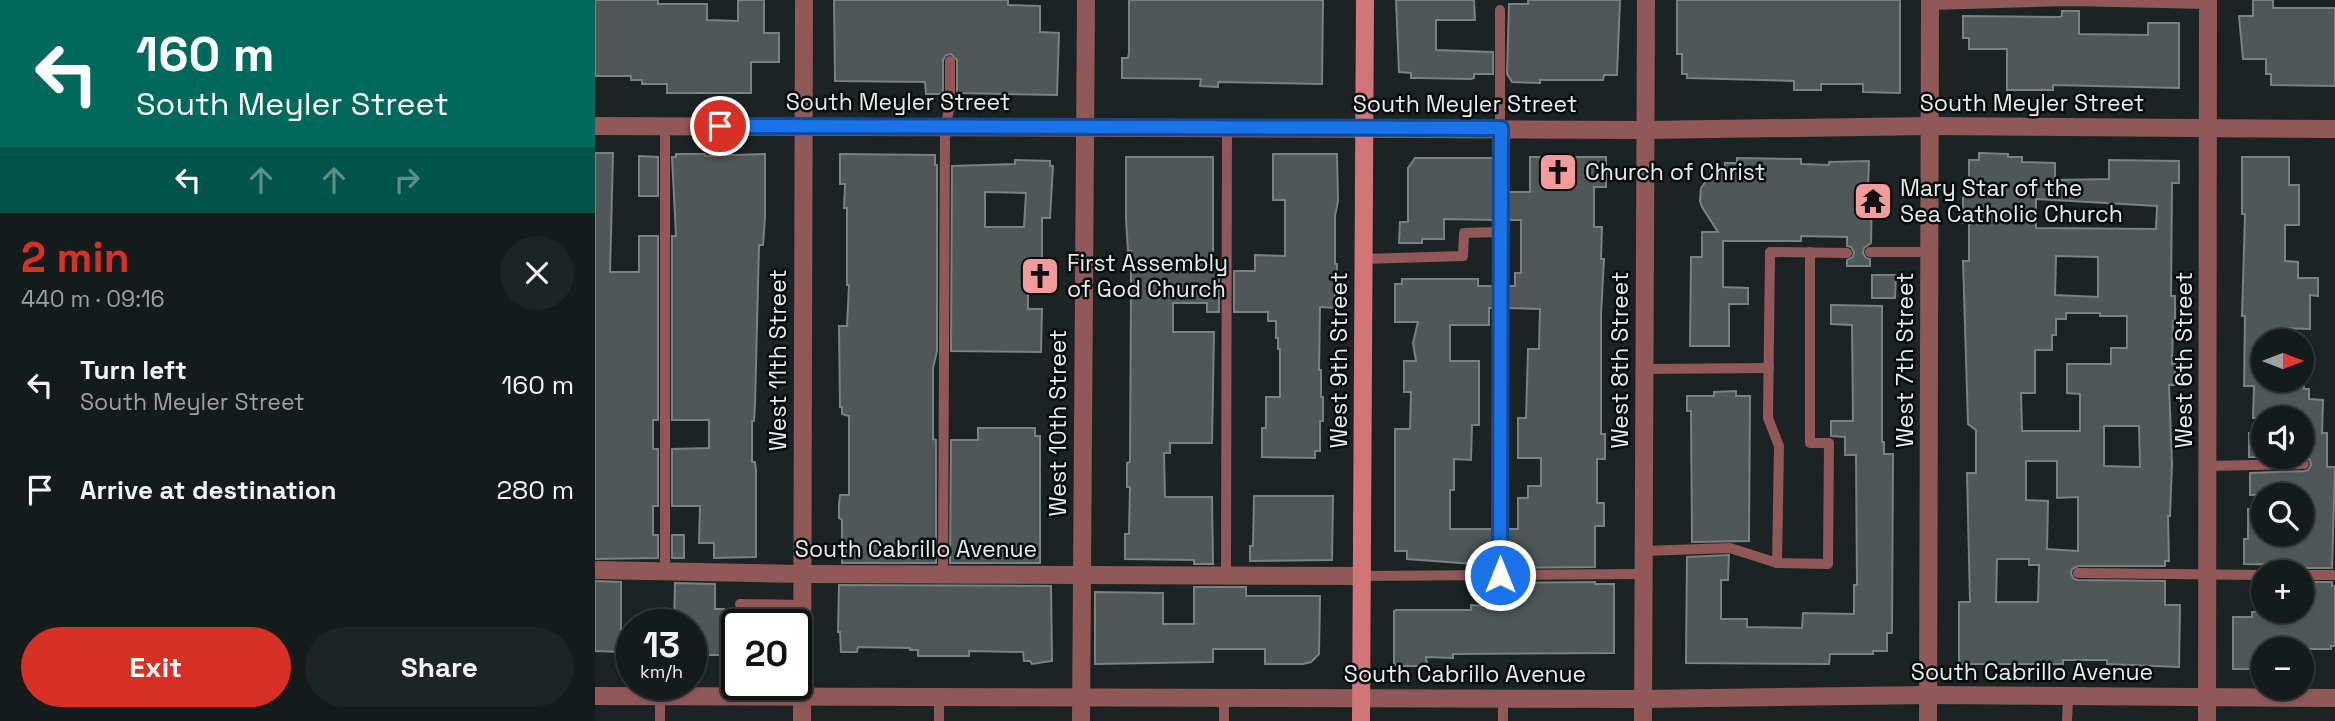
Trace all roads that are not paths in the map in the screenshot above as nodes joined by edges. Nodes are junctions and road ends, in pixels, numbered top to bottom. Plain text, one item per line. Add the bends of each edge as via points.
1 (804, 0) edge
2 (1086, 0) edge
3 (1366, 0) edge
4 (1646, 0) edge
5 (2069, 1) edge
6 (1930, 2) edge
7 (2208, 2) edge
8 (1500, 10) dead end
9 (950, 61) dead end
10 (595, 126) edge
11 (665, 126) junction
12 (1084, 126) junction
13 (1930, 126) junction
14 (803, 127) junction
15 (945, 127) junction
16 (1227, 127) junction
17 (1365, 127) junction
18 (1501, 128) junction
19 (2209, 129) junction
20 (2335, 129) edge
21 (1645, 130) junction
22 (1501, 232) junction
23 (1810, 252) junction
24 (1870, 252) dead end
25 (1930, 252) junction
26 (1847, 253) dead end
27 (1364, 259) junction
28 (1769, 368) junction
29 (1645, 369) junction
30 (2251, 465) edge
31 (2208, 466) junction
32 (1644, 551) junction
33 (1777, 563) junction
34 (595, 570) edge
35 (665, 572) junction
36 (2078, 573) dead end
37 (802, 574) junction
38 (943, 574) junction
39 (1644, 574) junction
40 (1082, 575) junction
41 (1226, 575) junction
42 (1500, 575) junction
43 (2208, 575) junction
44 (2251, 575) edge
45 (2314, 575) edge
46 (2335, 575) edge
47 (1362, 576) junction
48 (740, 604) dead end
49 (802, 605) junction
50 (802, 609) edge
51 (616, 695) edge
52 (1929, 695) junction
53 (595, 696) edge
54 (812, 696) edge
55 (940, 696) junction
56 (1081, 696) junction
57 (1224, 697) junction
58 (2207, 697) junction
59 (2068, 698) junction
60 (2335, 698) edge
61 (1361, 699) junction
62 (1503, 699) junction
63 (1643, 699) junction
64 (655, 700) edge
65 (802, 700) edge
66 (660, 721) edge
67 (802, 721) edge
68 (939, 721) edge
69 (1081, 721) edge
70 (1224, 721) edge
71 (1361, 721) edge
72 (1503, 721) edge
73 (1643, 721) edge
74 (1928, 721) edge
75 (2067, 721) edge
76 (2207, 721) edge

1 - 14 street, West 11th Street
2 - 12 street, West 10th Street
3 - 17 main road, West 9th Street
4 - 21 street, West 8th Street
5 - 6 lane
5 - 7 lane
6 - 13 street, West 7th Street
7 - 19 street, West 6th Street
8 - 18 lane
9 - 15 lane
10 - 11 street, South Meyler Street
11 - 14 street, South Meyler Street
11 - 35 lane
12 - 15 street, South Meyler Street
12 - 16 street, South Meyler Street
12 - 40 street, West 10th Street
13 - 19 street, South Meyler Street
13 - 21 street, South Meyler Street
13 - 25 street, West 7th Street
14 - 15 street, South Meyler Street
14 - 37 street, West 11th Street
15 - 38 lane
16 - 17 street, South Meyler Street
16 - 41 lane
17 - 18 street, South Meyler Street
17 - 27 main road, West 9th Street
18 - 21 street, South Meyler Street
18 - 22 lane
19 - 20 street, South Meyler Street
19 - 31 street, West 6th Street
21 - 29 street, West 8th Street
22 - 27 lane via 1464,233 1463,256
22 - 42 lane
23 - 26 lane
23 - 28 lane via 1770,252
23 - 33 lane via 1810,443 1829,443 1828,564
24 - 25 lane
25 - 52 street, West 7th Street
27 - 47 main road, West 9th Street
28 - 29 lane
28 - 33 lane via 1769,418 1779,446
29 - 32 street, West 8th Street
30 - 31 lane
31 - 43 street, West 6th Street
32 - 33 lane via 1730,548
32 - 39 street, West 8th Street
34 - 35 street, South Cabrillo Avenue
35 - 37 street, South Cabrillo Avenue
36 - 43 lane
37 - 38 street, South Cabrillo Avenue
37 - 49 street, West 11th Street
38 - 40 street, South Cabrillo Avenue
39 - 42 lane
39 - 63 street, West 8th Street
40 - 41 street, South Cabrillo Avenue
40 - 56 street, West 10th Street
41 - 47 street, South Cabrillo Avenue
42 - 47 lane
43 - 44 lane
43 - 58 street, West 6th Street
45 - 46 lane
47 - 61 main road, West 9th Street
48 - 49 lane
49 - 50 street, West 11th Street
51 - 53 street, South Cabrillo Avenue
52 - 59 street, South Cabrillo Avenue
52 - 63 street, South Cabrillo Avenue
52 - 74 street, West 7th Street
54 - 55 street, South Cabrillo Avenue
55 - 56 street, South Cabrillo Avenue
55 - 68 lane
56 - 57 street, South Cabrillo Avenue
56 - 69 street, West 10th Street
57 - 61 street, South Cabrillo Avenue
57 - 70 lane
58 - 59 street, South Cabrillo Avenue
58 - 60 street, South Cabrillo Avenue
58 - 76 street, West 6th Street
59 - 75 lane
61 - 62 street, South Cabrillo Avenue
61 - 71 main road, West 9th Street
62 - 63 street, South Cabrillo Avenue
62 - 72 lane
63 - 73 street, West 8th Street
64 - 66 lane
65 - 67 street, West 11th Street

